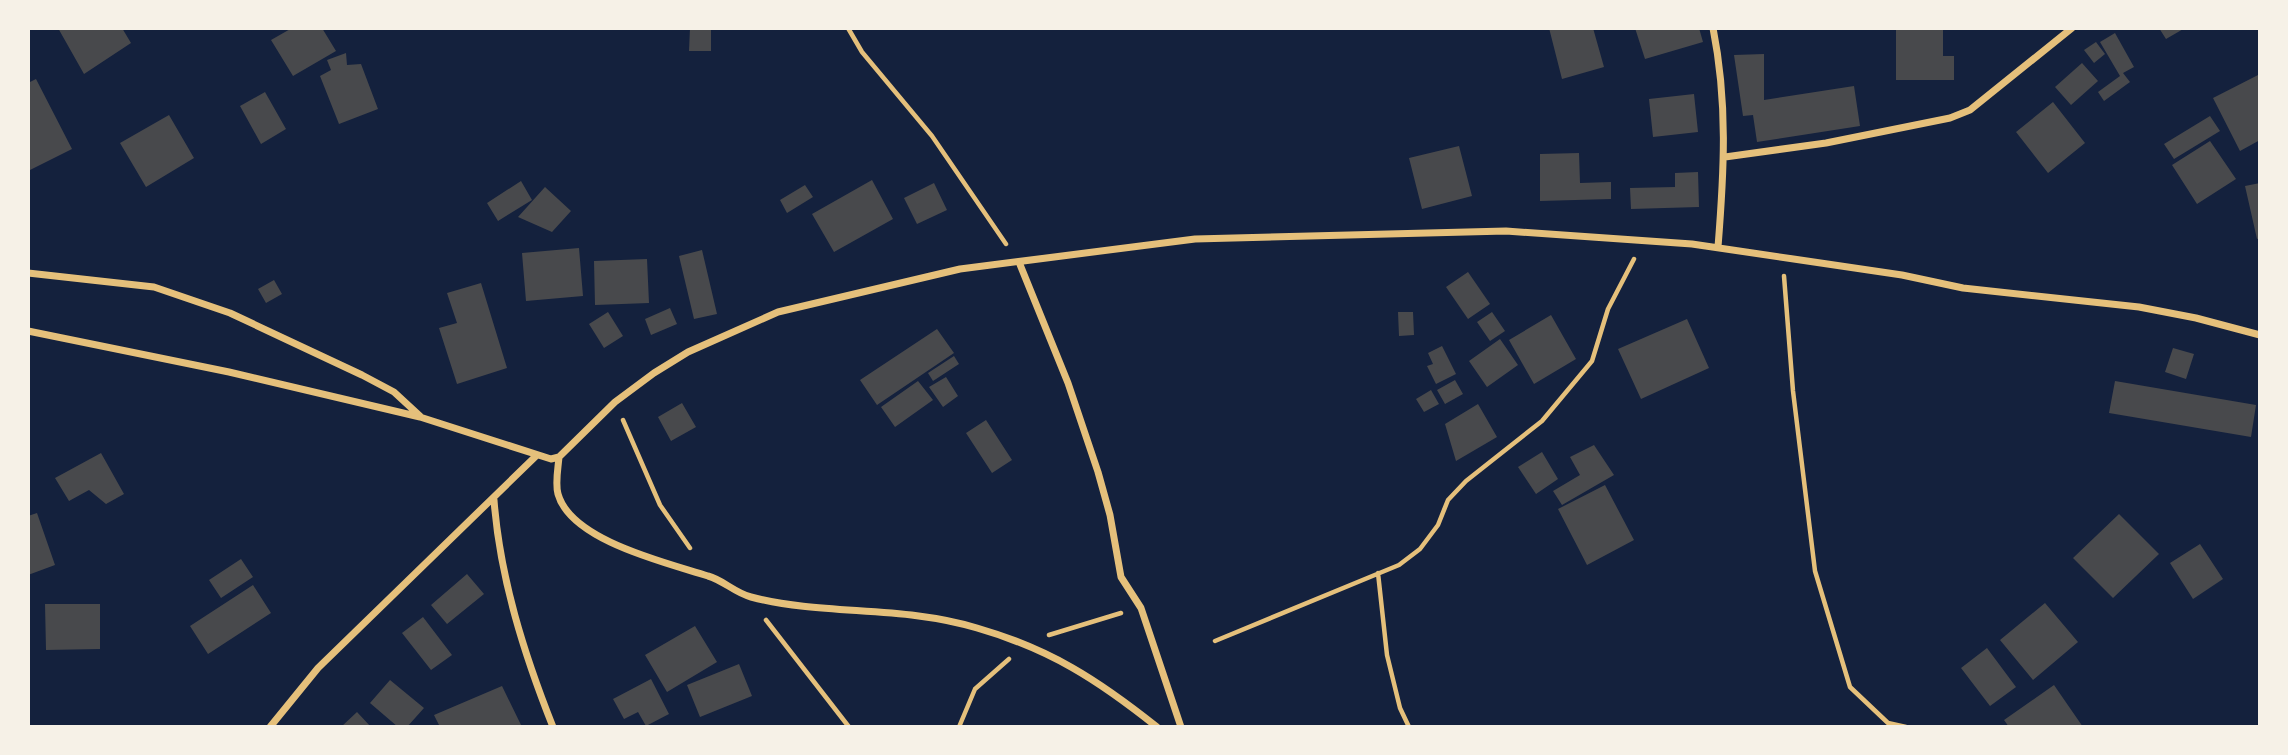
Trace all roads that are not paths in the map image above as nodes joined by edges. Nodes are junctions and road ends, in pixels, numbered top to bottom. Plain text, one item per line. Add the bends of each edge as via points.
1 (1713, 28) edge
2 (2071, 28) edge
3 (1725, 158) junction
4 (1718, 247) junction
5 (1019, 262) junction
6 (28, 273) edge
7 (28, 331) edge
8 (2260, 335) edge
9 (420, 417) junction
10 (536, 456) junction
11 (559, 457) junction
12 (494, 500) junction
13 (270, 727) edge
14 (553, 727) edge
15 (1157, 727) edge
16 (1181, 727) edge

1 - 3 street via 1722,76
2 - 3 street via 1970,110 1950,118
3 - 4 street
4 - 5 street via 1506,231 1195,239
4 - 8 street via 1963,288 2139,307
5 - 11 street via 960,268 778,312 688,352 615,402
5 - 16 street via 1098,472 1121,578 1141,608
6 - 9 street via 153,287 230,313 394,392
7 - 9 street
9 - 10 street
10 - 11 street
10 - 12 street
11 - 15 street via 558,495 578,521 609,541 712,577 748,596 926,615 1028,645 1107,687
12 - 13 street via 318,668
12 - 14 street via 497,541 509,592

